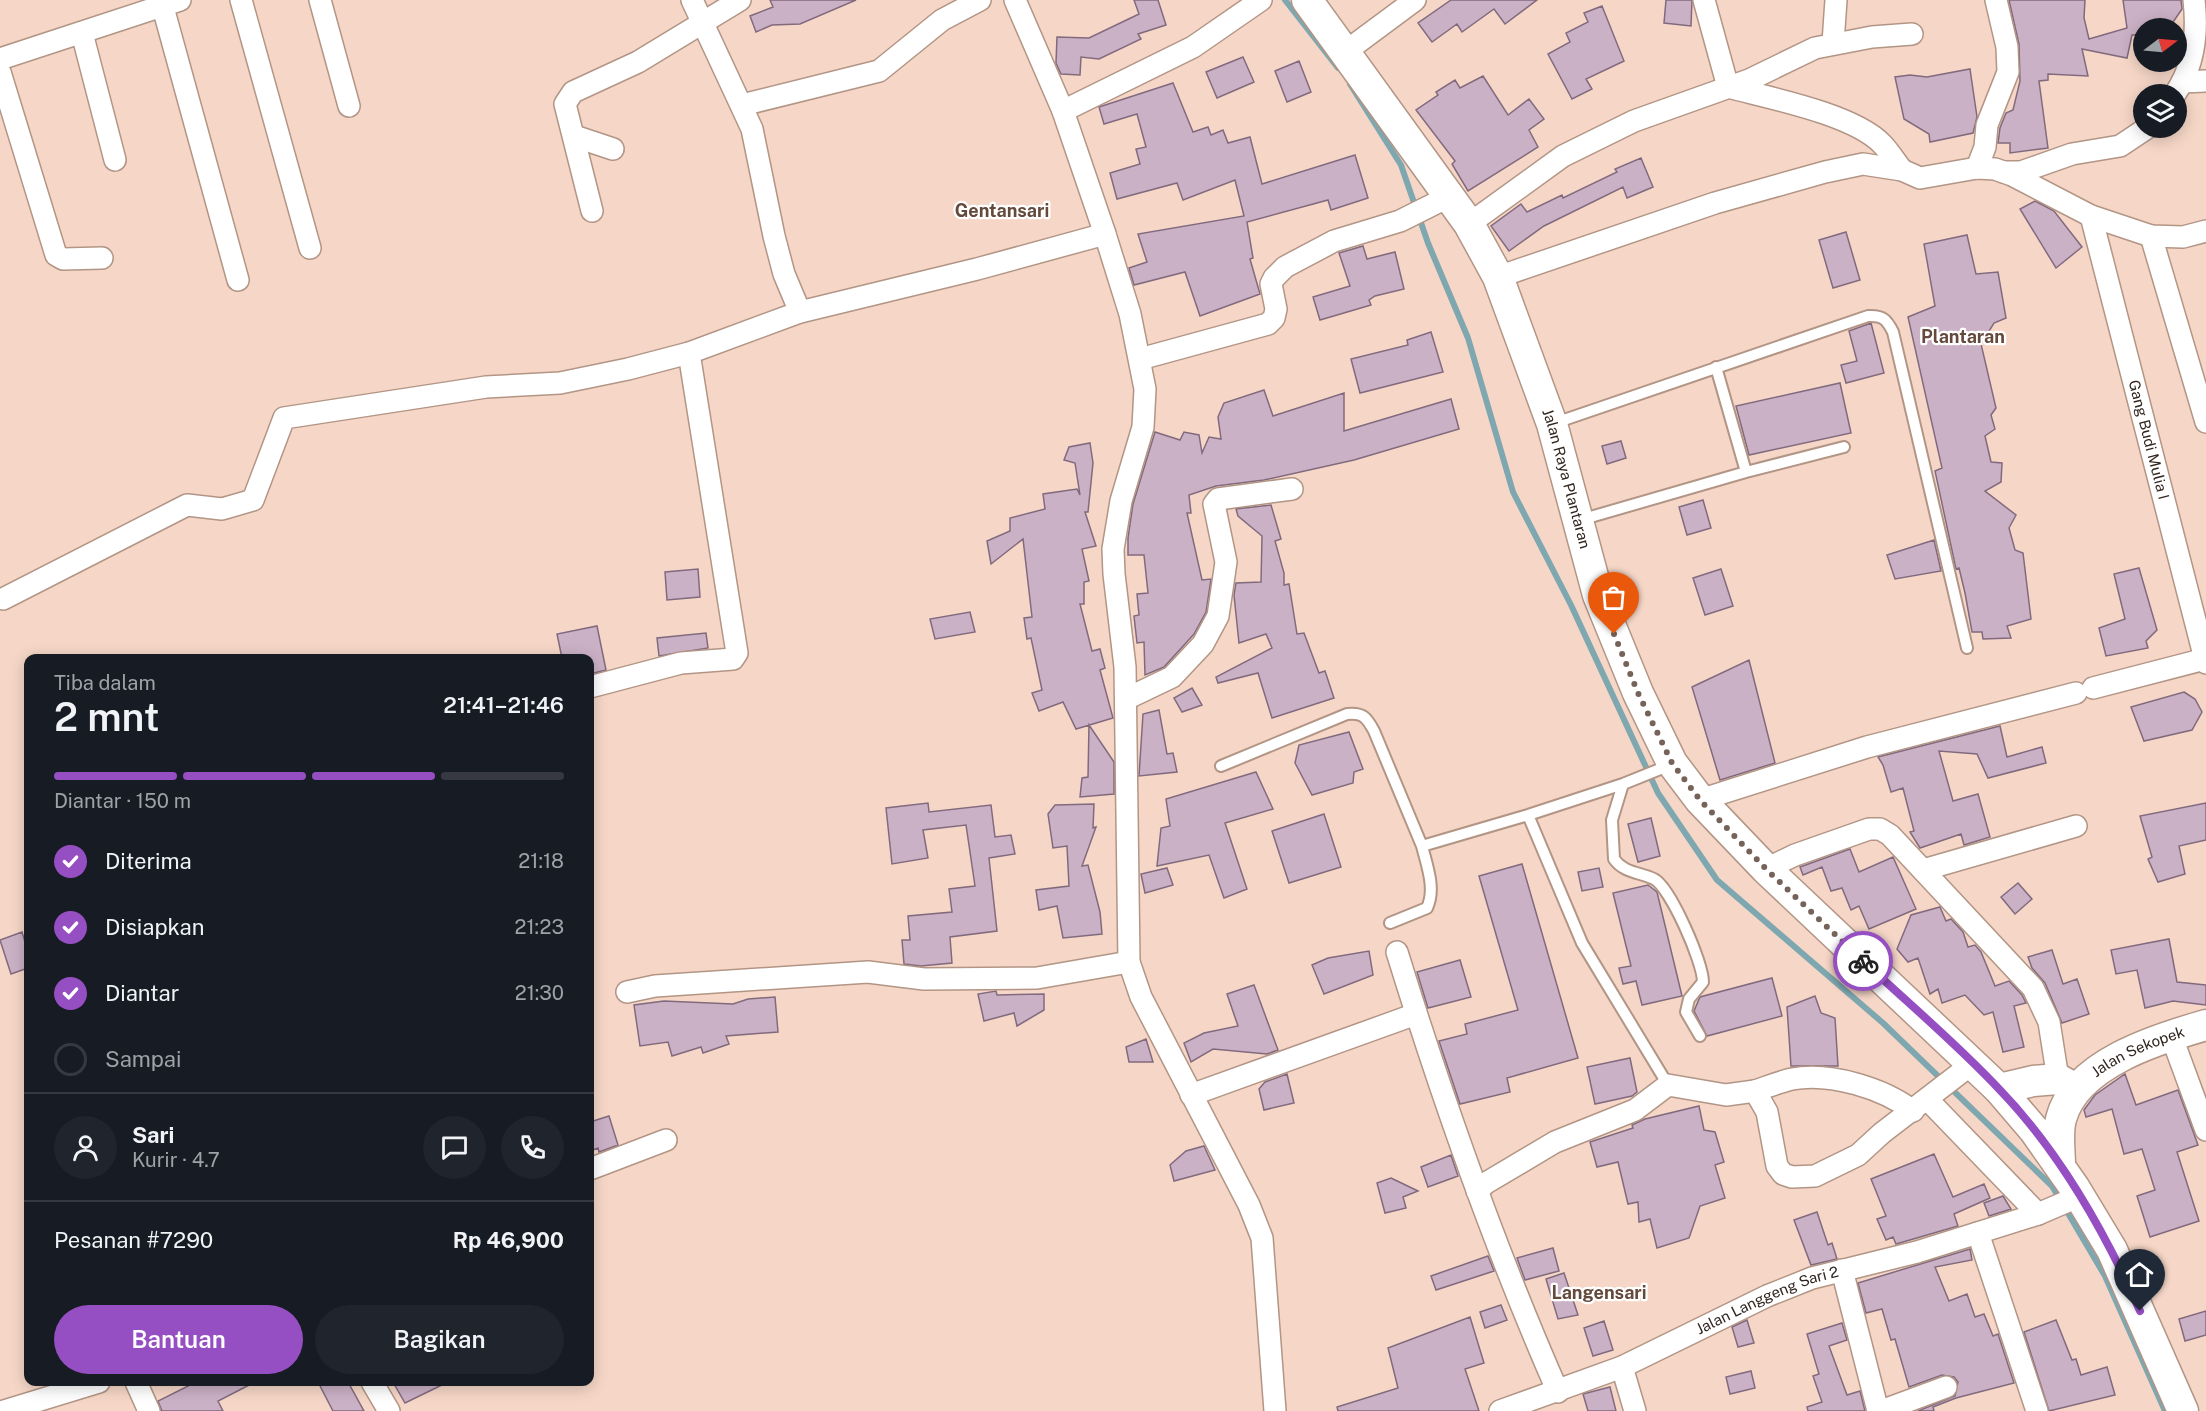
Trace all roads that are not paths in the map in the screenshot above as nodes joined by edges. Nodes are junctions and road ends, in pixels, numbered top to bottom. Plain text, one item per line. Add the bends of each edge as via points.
1 (242, 0) edge
2 (320, 0) edge
3 (692, 0) edge
4 (740, 0) edge
5 (980, 0) edge
6 (1015, 0) edge
7 (1307, 0) edge
8 (1415, 0) edge
9 (1704, 0) edge
10 (1836, 0) edge
11 (1996, 0) edge
12 (168, 2) edge
13 (1258, 2) edge
14 (2198, 4) edge
15 (703, 24) junction
16 (82, 33) junction
17 (1912, 34) dead end
18 (1833, 43) junction
19 (1345, 52) junction
20 (0, 59) edge
21 (0, 72) edge
22 (2206, 81) edge
23 (2181, 84) edge
24 (2187, 86) edge
25 (1728, 87) junction
26 (742, 105) junction
27 (349, 106) dead end
28 (1063, 111) junction
29 (574, 136) junction
30 (2133, 138) edge
31 (613, 149) dead end
32 (115, 160) dead end
33 (1977, 168) junction
34 (1902, 170) junction
35 (2004, 172) junction
36 (1436, 205) junction
37 (592, 211) dead end
38 (2091, 216) junction
39 (1468, 224) junction
40 (2206, 231) edge
41 (1105, 234) junction
42 (2151, 236) junction
43 (310, 248) dead end
44 (102, 258) dead end
45 (1498, 277) junction
46 (238, 280) dead end
47 (800, 312) junction
48 (689, 353) junction
49 (1140, 359) junction
50 (1716, 367) junction
51 (2206, 422) edge
52 (1552, 424) junction
53 (1844, 447) dead end
54 (1746, 472) junction
55 (1292, 489) dead end
56 (1578, 521) junction
57 (3, 599) dead end
58 (1967, 648) dead end
59 (2206, 661) edge
60 (594, 686) edge
61 (1126, 699) junction
62 (1221, 766) dead end
63 (1664, 767) junction
64 (1623, 783) junction
65 (1700, 800) junction
66 (1528, 815) junction
67 (2076, 826) dead end
68 (1422, 846) junction
69 (1766, 869) junction
70 (1923, 870) junction
71 (1390, 923) dead end
72 (1397, 952) dead end
73 (1129, 962) junction
74 (627, 992) dead end
75 (1416, 1014) junction
76 (2206, 1025) edge
77 (2171, 1035) junction
78 (1700, 1036) dead end
79 (1972, 1064) junction
80 (2067, 1084) junction
81 (1668, 1085) junction
82 (1999, 1089) junction
83 (1755, 1091) junction
84 (1191, 1095) junction
85 (1931, 1097) junction
86 (2206, 1130) edge
87 (666, 1140) dead end
88 (2060, 1166) junction
89 (594, 1167) edge
90 (1477, 1191) junction
91 (2072, 1200) junction
92 (2040, 1213) junction
93 (1978, 1233) junction
94 (1842, 1270) junction
95 (1622, 1367) junction
96 (86, 1386) edge
97 (139, 1386) edge
98 (374, 1386) edge
99 (1946, 1387) dead end
100 (1558, 1392) junction
101 (4, 1411) edge
102 (149, 1411) edge
103 (389, 1411) edge
104 (1275, 1411) edge
105 (1500, 1411) edge
106 (1635, 1411) edge
107 (1880, 1411) edge
108 (2037, 1411) edge
109 (2183, 1411) edge

1 - 43 street
2 - 27 street
3 - 15 street
4 - 15 street
5 - 26 street via 942,20 879,71
6 - 28 street
7 - 19 main road, Jalan Raya Plantaran
8 - 19 street
9 - 25 street
10 - 18 street
11 - 33 street via 2006,41 2008,72 1987,125 1985,147
12 - 16 street
12 - 46 street
13 - 28 street via 1193,47
14 - 23 street via 2195,46
15 - 26 street
15 - 29 street via 638,62 573,92 565,104
16 - 20 street
16 - 32 street
17 - 18 street
18 - 25 street
19 - 36 main road, Jalan Raya Plantaran
21 - 44 street via 53,250 63,259
22 - 24 street
25 - 34 street via 1796,105 1867,132
25 - 39 street via 1644,117 1575,149
26 - 47 street via 758,151 784,274
28 - 41 street
29 - 31 street
29 - 37 street
30 - 35 street via 2120,147 2072,154 2021,172
33 - 34 street via 1920,178
33 - 35 street
34 - 45 street via 1863,164 1825,172 1715,203
35 - 38 street
36 - 39 main road, Jalan Raya Plantaran
36 - 49 street via 1400,221 1334,241 1285,267 1271,284 1276,309 1268,324
38 - 42 street
38 - 59 street, Gang Budi Mulia I
39 - 45 main road, Jalan Raya Plantaran
40 - 42 street via 2182,237
41 - 47 street
41 - 49 street
42 - 51 street
45 - 52 main road, Jalan Raya Plantaran
47 - 48 street
48 - 57 street via 560,383 486,387 284,418 253,500 222,509 187,505
48 - 60 street via 737,653 733,659 681,663
49 - 61 street via 1145,389 1143,427 1114,532 1114,574
50 - 52 lane
50 - 54 lane
50 - 58 lane via 1868,316 1878,315 1887,320
52 - 56 main road, Jalan Raya Plantaran
53 - 54 lane
54 - 56 lane
55 - 61 street via 1218,499 1214,504 1226,562 1218,616 1203,644 1172,677
56 - 63 main road, Jalan Raya Plantaran via 1598,595
59 - 65 street via 1868,747
61 - 73 street
62 - 68 lane via 1357,713 1366,718 1374,731
63 - 64 lane
63 - 65 main road, Jalan Raya Plantaran
64 - 66 lane
64 - 78 lane via 1612,820 1614,859 1624,869 1659,883 1693,940 1703,982 1689,999 1686,1012
65 - 69 main road, Jalan Raya Plantaran
66 - 68 lane
66 - 81 lane via 1582,943
67 - 70 street
68 - 71 lane via 1431,901 1427,909
69 - 70 street via 1869,829 1880,829
69 - 79 main road, Jalan Raya Plantaran
70 - 80 street via 2033,988 2049,1022
72 - 75 street
73 - 74 street via 1037,978 924,979 868,972 655,986
73 - 84 street via 1141,997
75 - 84 street
75 - 90 street
76 - 77 main road, Jalan Sekopek
77 - 80 main road, Jalan Sekopek
77 - 86 street
79 - 82 main road, Jalan Raya Plantaran
79 - 85 street
80 - 82 main road via 2033,1081
80 - 88 main road via 2060,1121
81 - 83 street via 1726,1095
81 - 90 street via 1635,1110 1555,1142
82 - 88 main road, Jalan Raya Plantaran
83 - 85 street via 1791,1079 1827,1080 1895,1098
83 - 85 street via 1767,1112 1777,1166 1792,1177 1815,1176 1858,1155
84 - 104 street via 1256,1219 1262,1238
85 - 92 street
87 - 89 street
88 - 91 main road, Jalan Raya Plantaran
90 - 100 street
91 - 92 street, Jalan Langgeng Sari 2
91 - 109 main road, Jalan Raya Plantaran via 2112,1250
92 - 93 street, Jalan Langgeng Sari 2
93 - 94 street, Jalan Langgeng Sari 2
93 - 108 street
94 - 95 street, Jalan Langgeng Sari 2 via 1767,1296
94 - 107 street
95 - 100 street, Jalan Langgeng Sari 2
95 - 106 street
96 - 101 street
97 - 102 street
98 - 103 street
99 - 107 street
100 - 105 street, Jalan Langgeng Sari 2

